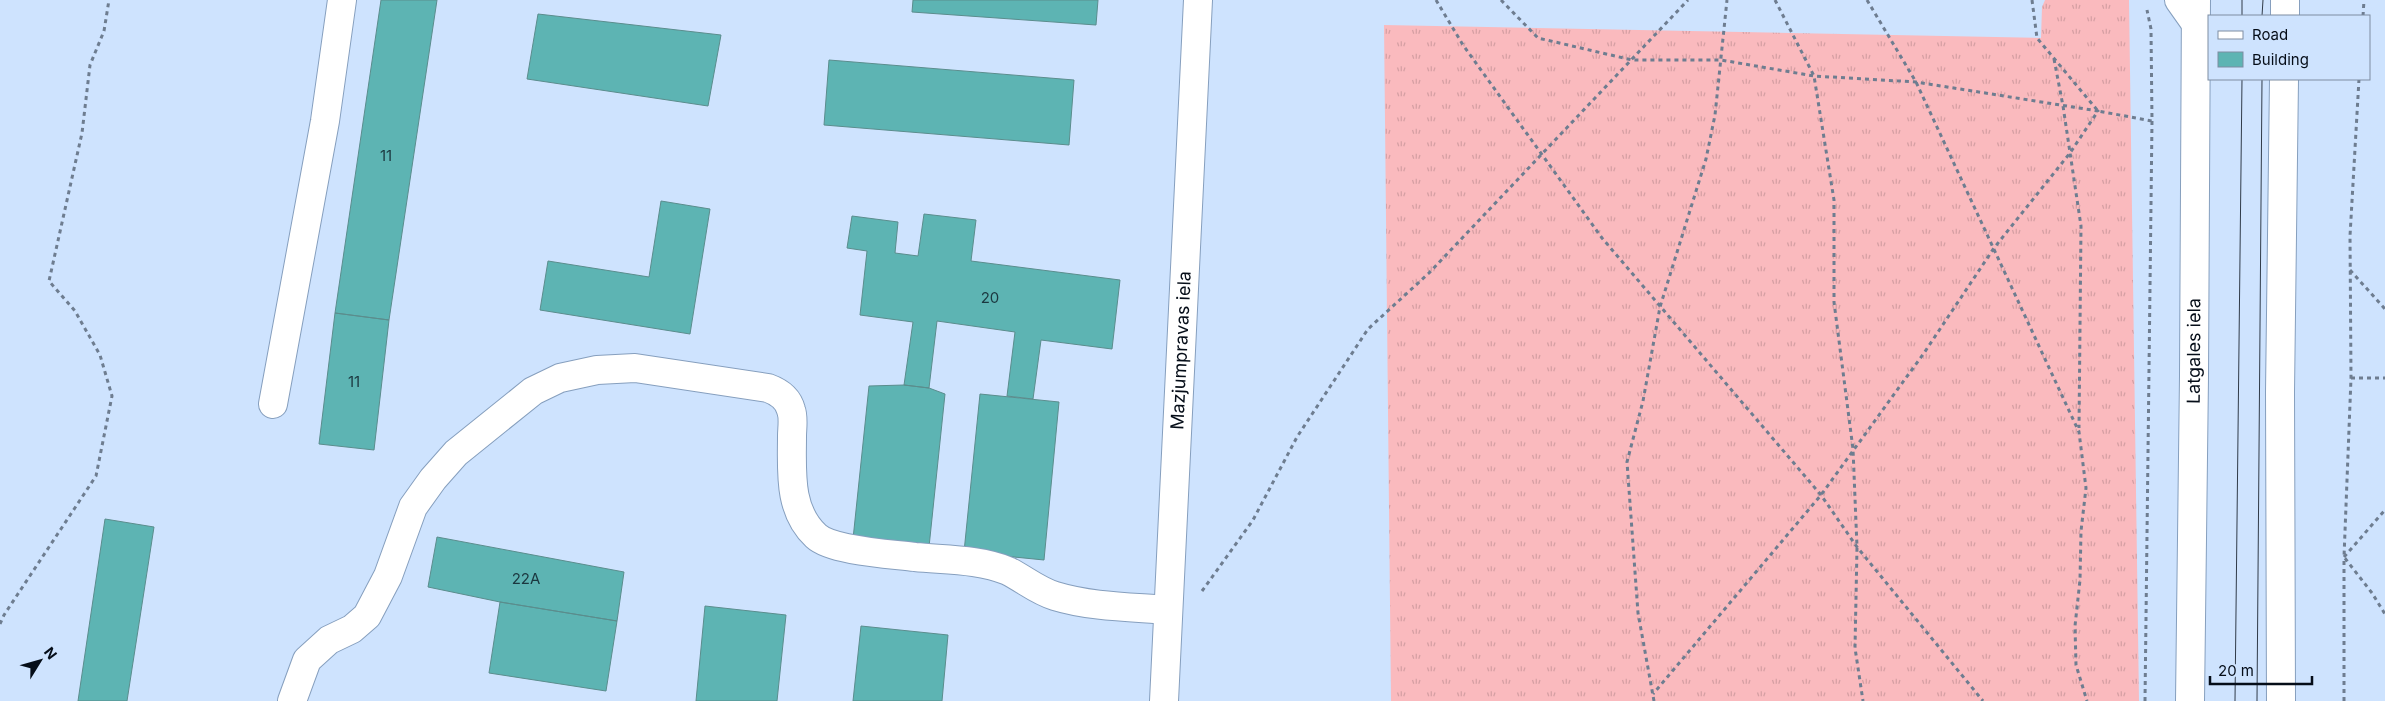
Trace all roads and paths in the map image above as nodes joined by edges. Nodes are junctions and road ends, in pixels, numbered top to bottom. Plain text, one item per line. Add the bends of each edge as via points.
1 (108, 0) edge
2 (342, 0) edge
3 (1198, 0) edge
4 (1436, 0) edge
5 (1501, 0) edge
6 (1688, 0) edge
7 (1728, 0) edge
8 (1774, 0) edge
9 (1867, 0) edge
10 (2032, 0) edge
11 (2179, 0) edge
12 (2285, 0) edge
13 (2364, 0) edge
14 (2147, 9) dead end
15 (2196, 12) edge
16 (2285, 15) edge
17 (2363, 15) edge
18 (2054, 59) junction
19 (1632, 60) junction
20 (1721, 60) junction
21 (1814, 76) junction
22 (2284, 80) edge
23 (2359, 80) edge
24 (1916, 82) junction
25 (2063, 106) junction
26 (2098, 111) junction
27 (2152, 120) junction
28 (2070, 153) junction
29 (1542, 155) junction
30 (1994, 248) junction
31 (2349, 269) junction
32 (1660, 307) junction
33 (2385, 309) edge
34 (2351, 378) junction
35 (2385, 378) edge
36 (273, 404) dead end
37 (2079, 432) junction
38 (1853, 449) junction
39 (1821, 495) junction
40 (2385, 510) edge
41 (1857, 547) junction
42 (2344, 557) junction
43 (1168, 610) junction
44 (2385, 614) edge
45 (0, 624) edge
46 (1653, 694) junction
47 (292, 701) edge
48 (1164, 701) edge
49 (1654, 701) edge
50 (1863, 701) edge
51 (1983, 701) edge
52 (2087, 701) edge
53 (2144, 701) edge
54 (2190, 701) edge
55 (2281, 701) edge
56 (2344, 701) edge

1 - 45 path via 104,31 90,65 82,134 49,281 75,311 100,355 112,396 96,476
2 - 36 main road via 325,121
3 - 43 main road, Mazjumpravas iela
4 - 29 path via 1463,45
5 - 19 path via 1538,38
6 - 19 path
7 - 20 path
8 - 21 path
9 - 24 path
10 - 18 path via 2036,38
11 - 15 main road
12 - 16 main road
13 - 17 path
14 - 27 path via 2152,28
15 - 54 main road, Latgales iela
18 - 25 path
18 - 26 path
19 - 20 path
19 - 29 path
20 - 21 path
20 - 32 path via 1706,159
21 - 24 path
21 - 38 path via 1834,200 1834,302
22 - 55 main road
23 - 31 path
24 - 25 path
24 - 30 path
25 - 26 path
25 - 28 path
26 - 27 path
26 - 28 path
27 - 53 path
28 - 30 path
28 - 37 path via 2081,226
29 - 32 path via 1602,238
29 - 43 path via 1429,273 1368,329 1297,437 1253,520 1195,601
30 - 37 path
30 - 38 path via 1924,353
31 - 33 path
31 - 34 path
32 - 39 path
32 - 46 path via 1643,401 1627,462 1638,613
34 - 35 path
34 - 42 path
37 - 52 path via 2086,488 2075,646 2076,665
38 - 39 path
38 - 41 path
39 - 41 path
39 - 46 path
40 - 42 path
41 - 50 path via 1855,648
41 - 51 path
42 - 44 path
42 - 56 path
43 - 47 main road via 1080,602 1054,596 1008,571 983,564 870,552 828,544 818,538 800,516 792,483 792,411 782,395 768,388 635,368 597,370 560,378 533,392 456,453 413,507 388,576 366,616 352,629 329,640 307,660
43 - 48 main road, Mazjumpravas iela
46 - 49 path

